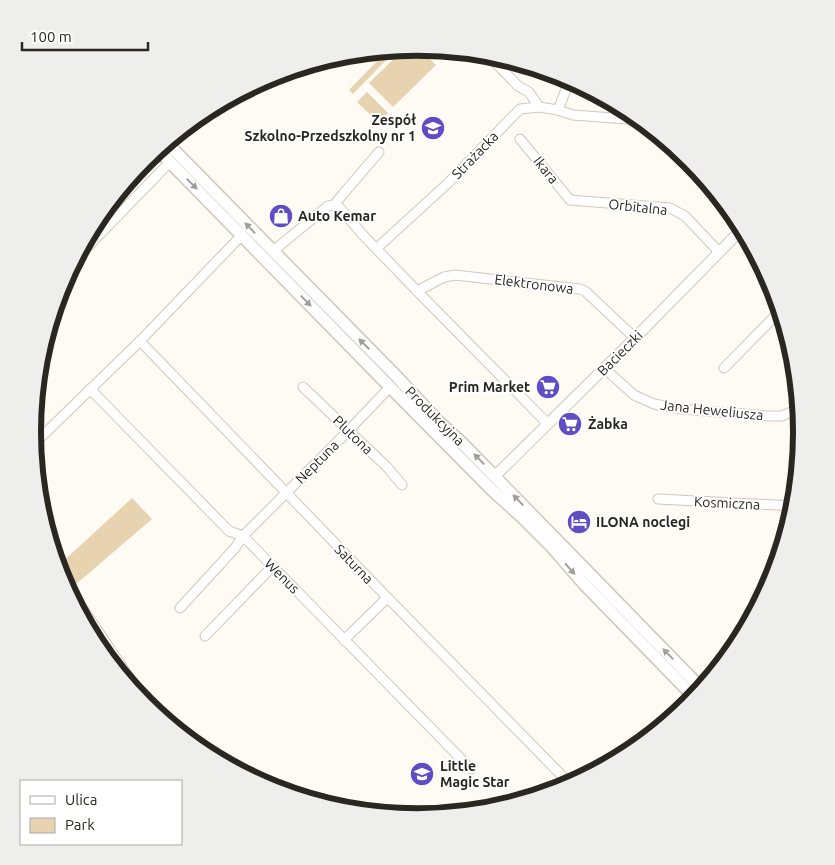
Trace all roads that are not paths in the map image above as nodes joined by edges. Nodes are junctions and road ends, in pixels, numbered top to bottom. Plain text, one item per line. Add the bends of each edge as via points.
1 (497, 65) edge
2 (567, 88) edge
3 (539, 107) junction
4 (558, 110) junction
5 (625, 119) edge
6 (520, 139) dead end
7 (172, 148) edge
8 (379, 152) dead end
9 (163, 155) edge
10 (170, 162) junction
11 (570, 200) joint
12 (334, 205) junction
13 (737, 234) edge
14 (242, 235) junction
15 (95, 240) edge
16 (377, 248) junction
17 (273, 251) junction
18 (719, 252) junction
19 (417, 291) junction
20 (775, 316) edge
21 (635, 338) junction
22 (140, 341) junction
23 (604, 368) junction
24 (724, 368) dead end
25 (394, 383) junction
26 (303, 387) dead end
27 (90, 389) junction
28 (793, 411) edge
29 (547, 423) junction
30 (349, 430) junction
31 (41, 437) edge
32 (491, 480) junction
33 (402, 484) dead end
34 (286, 493) junction
35 (658, 500) dead end
36 (787, 506) edge
37 (243, 536) junction
38 (273, 566) junction
39 (387, 598) junction
40 (180, 608) dead end
41 (205, 636) dead end
42 (344, 640) junction
43 (697, 684) edge
44 (690, 693) edge
45 (471, 768) dead end
46 (565, 778) edge

1 - 3 street via 518,86 529,92
2 - 4 street
3 - 4 street, Strażacka
3 - 16 street, Strażacka via 520,109 446,185
4 - 5 street, Strażacka via 573,115
6 - 11 street, Ikara
17 -> 7 main road, Produkcyjna
8 - 12 street
9 - 10 main road, Produkcyjna
10 -> 14 main road, Produkcyjna
10 - 15 street
11 - 18 street, Orbitalna via 670,208 685,216
12 - 16 street via 344,211
12 - 17 street via 328,206
13 - 18 street, Bacieczki
14 - 22 street
14 -> 25 main road, Produkcyjna
16 - 19 street
25 -> 17 main road, Produkcyjna
18 - 21 street, Bacieczki
19 - 21 street, Elektronowa via 455,275 580,289
19 - 29 street
20 - 24 street
21 - 23 street, Bacieczki
22 - 27 street
22 - 34 street, Saturna
23 - 28 street, Jana Heweliusza via 634,395 654,404 767,416 782,416
23 - 29 street, Bacieczki
25 - 30 street, Neptuna
25 - 32 main road, Produkcyjna via 462,443
26 - 30 street, Plutona
27 - 31 street
27 - 37 street, Wenus via 229,531
29 - 32 street, Bacieczki
30 - 33 street, Plutona
30 - 34 street, Neptuna
43 -> 32 main road, Produkcyjna
32 -> 44 main road, Produkcyjna via 584,584
34 - 37 street, Neptuna
34 - 39 street, Saturna
35 - 36 street, Kosmiczna
37 - 38 street, Wenus
37 - 40 street, Neptuna
38 - 41 street
38 - 42 street, Wenus
39 - 42 street
39 - 46 street, Saturna
42 - 45 street, Wenus

